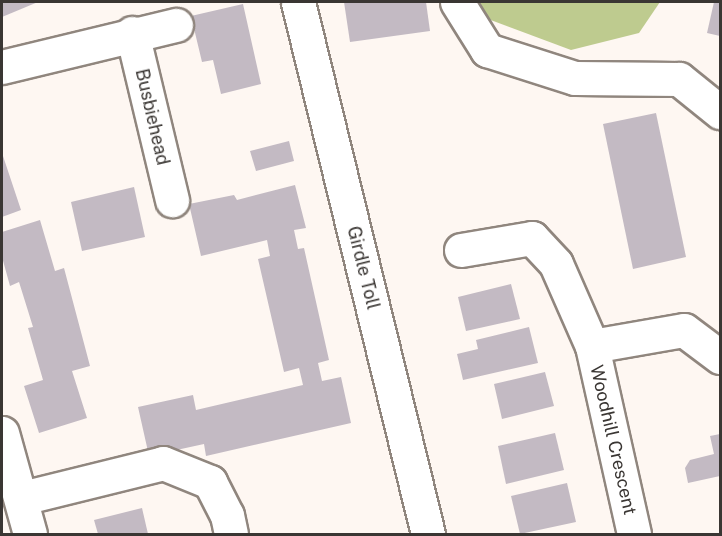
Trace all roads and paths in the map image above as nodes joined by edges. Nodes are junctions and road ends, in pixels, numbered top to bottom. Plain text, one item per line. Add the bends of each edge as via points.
1 (298, 2) edge
2 (457, 2) edge
3 (176, 25) dead end
4 (132, 33) junction
5 (2, 67) edge
6 (720, 112) edge
7 (172, 200) dead end
8 (460, 250) dead end
9 (591, 346) junction
10 (720, 357) edge
11 (2, 433) edge
12 (22, 498) junction
13 (30, 534) edge
14 (231, 534) edge
15 (428, 534) edge
16 (634, 534) edge

1 - 15 street, Girdle Toll
2 - 6 street via 487,50 575,78 679,79
3 - 4 street
4 - 5 street
4 - 7 street, Busbiehead
8 - 9 street, Woodhill Crescent via 532,238 556,264
9 - 10 street, Woodhill Crescent via 684,330
9 - 16 street, Woodhill Crescent
11 - 12 street
12 - 13 street
12 - 14 street via 163,464 210,482 227,515

